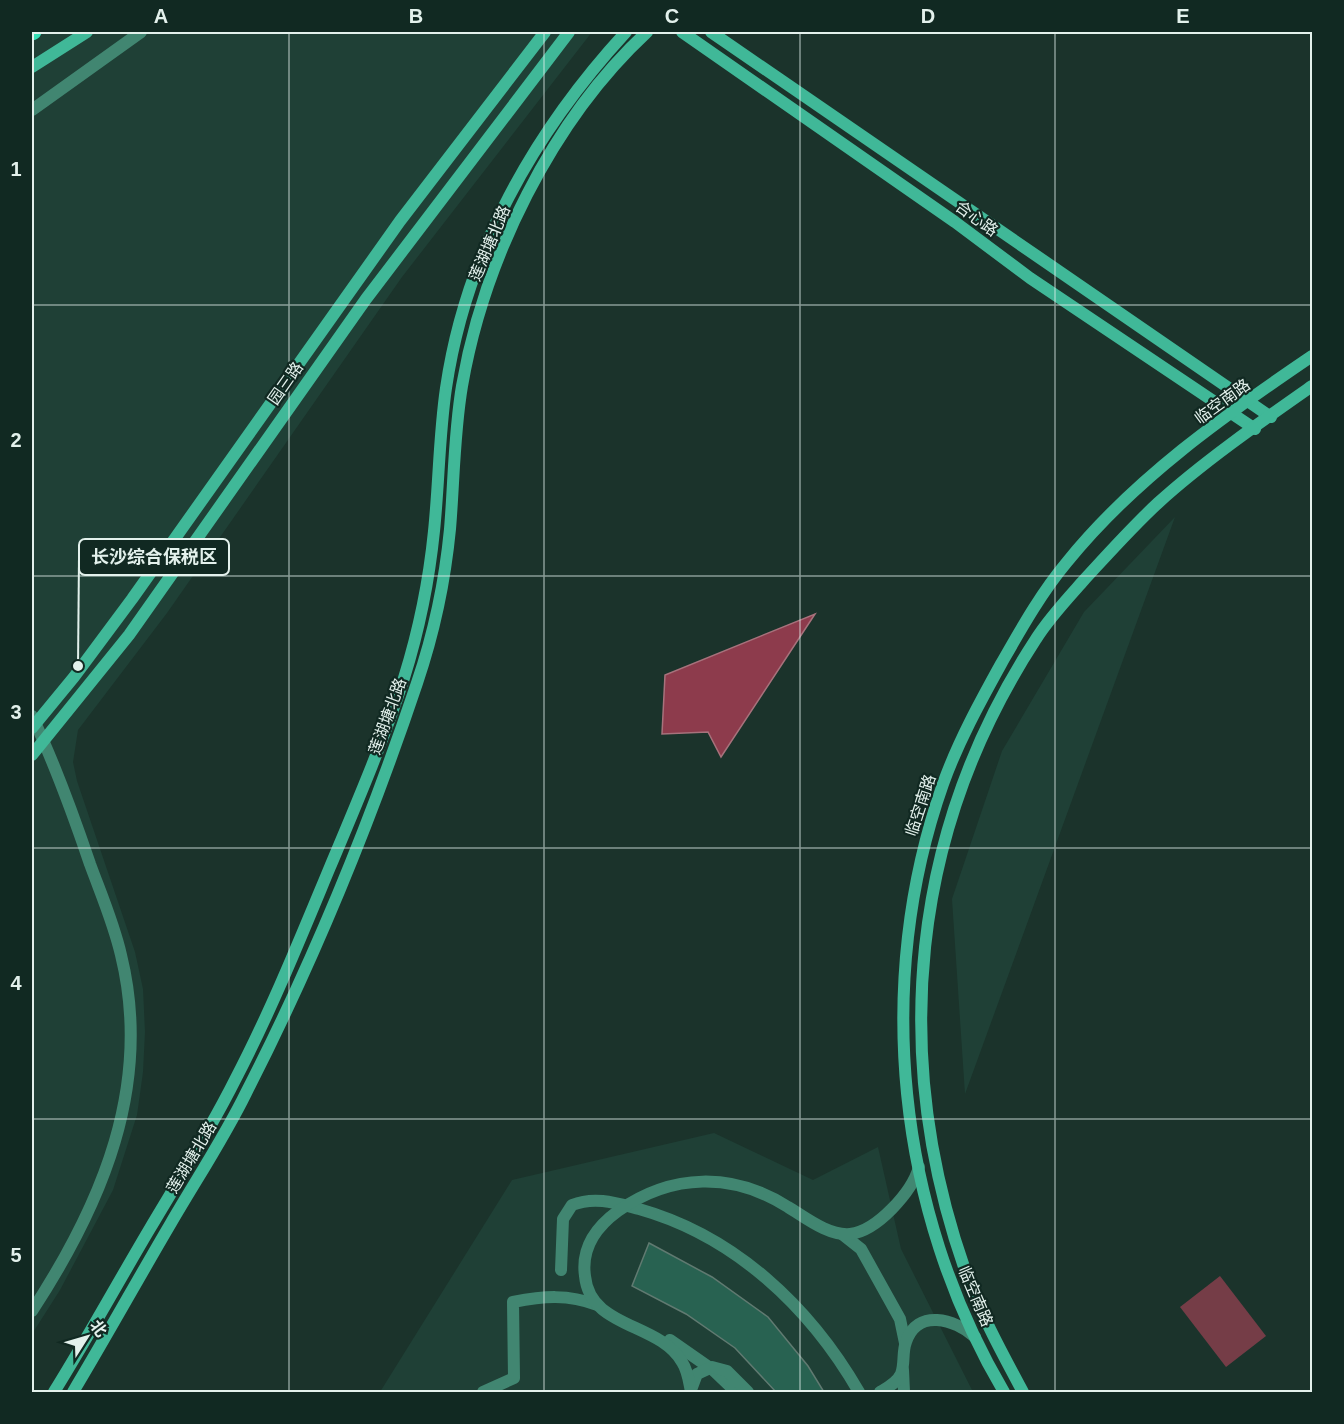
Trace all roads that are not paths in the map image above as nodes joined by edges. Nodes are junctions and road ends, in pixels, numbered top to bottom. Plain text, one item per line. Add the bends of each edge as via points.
1 (87, 32) edge
2 (141, 32) edge
3 (545, 32) edge
4 (569, 32) edge
5 (626, 32) edge
6 (647, 32) edge
7 (682, 32) edge
8 (711, 32) edge
9 (32, 67) edge
10 (32, 110) edge
11 (1312, 356) edge
12 (1312, 386) edge
13 (1249, 401) junction
14 (1232, 414) junction
15 (1271, 417) junction
16 (1255, 429) junction
17 (33, 722) edge
18 (43, 742) junction
19 (32, 755) edge
20 (919, 1167) junction
21 (647, 1195) junction
22 (607, 1200) junction
23 (627, 1206) junction
24 (835, 1231) junction
25 (561, 1270) dead end
26 (598, 1305) junction
27 (32, 1311) edge
28 (975, 1337) junction
29 (905, 1344) junction
30 (682, 1362) junction
31 (903, 1366) junction
32 (706, 1368) junction
33 (54, 1392) edge
34 (73, 1392) edge
35 (483, 1392) edge
36 (691, 1392) edge
37 (736, 1392) edge
38 (748, 1392) edge
39 (859, 1392) edge
40 (880, 1392) edge
41 (904, 1392) edge
42 (1004, 1392) edge
43 (1023, 1392) edge

1 - 9 main road
2 - 10 street
3 - 17 main road, 园三路 via 400,221 132,599
4 - 18 main road, 园三路 via 359,308 129,635
5 - 33 main road, 莲湖塘北路 via 569,98 540,141 488,237 472,279 453,345 445,391 435,528 417,633 382,738 296,950 213,1122
6 - 34 main road, 莲湖塘北路 via 582,107 548,160 504,244 473,333 462,388 446,561 432,636 395,743 310,957 248,1090
7 - 14 main road, 合心路 via 1030,278
8 - 13 main road, 合心路
11 - 13 main road, 临空南路
12 - 15 main road, 临空南路
13 - 14 main road, 临空南路
13 - 15 main road, 合心路
14 - 16 main road, 合心路
14 - 20 main road, 临空南路 via 1145,480 1068,561 985,692 944,781 918,872 904,973 905,1072
15 - 16 main road, 临空南路
16 - 43 main road, 临空南路 via 1159,502 1092,571 1036,638 977,748 940,852 922,956 925,1104 944,1202 966,1273
17 - 18 street
18 - 19 main road, 园三路
18 - 27 street via 121,955 132,1034 129,1079 111,1158 85,1219
20 - 24 street via 910,1188 874,1223 860,1232
20 - 28 main road, 临空南路 via 944,1263
21 - 22 street
21 - 23 street
21 - 24 street via 699,1181 730,1182 759,1190
22 - 23 street
22 - 25 street via 581,1202 566,1210
23 - 26 street via 597,1230 587,1249 585,1278
23 - 39 street via 693,1228 757,1270 816,1329
24 - 29 street via 861,1249 900,1319
26 - 30 street via 664,1343
26 - 32 street via 668,1339
26 - 35 street via 549,1295 513,1302 514,1378
28 - 29 street via 957,1323 931,1320 913,1328
28 - 42 main road, 临空南路
29 - 31 street
30 - 32 street via 692,1368
30 - 36 street
31 - 40 street via 896,1382
31 - 41 street
32 - 36 street via 697,1374
32 - 37 street
32 - 38 street via 727,1371

